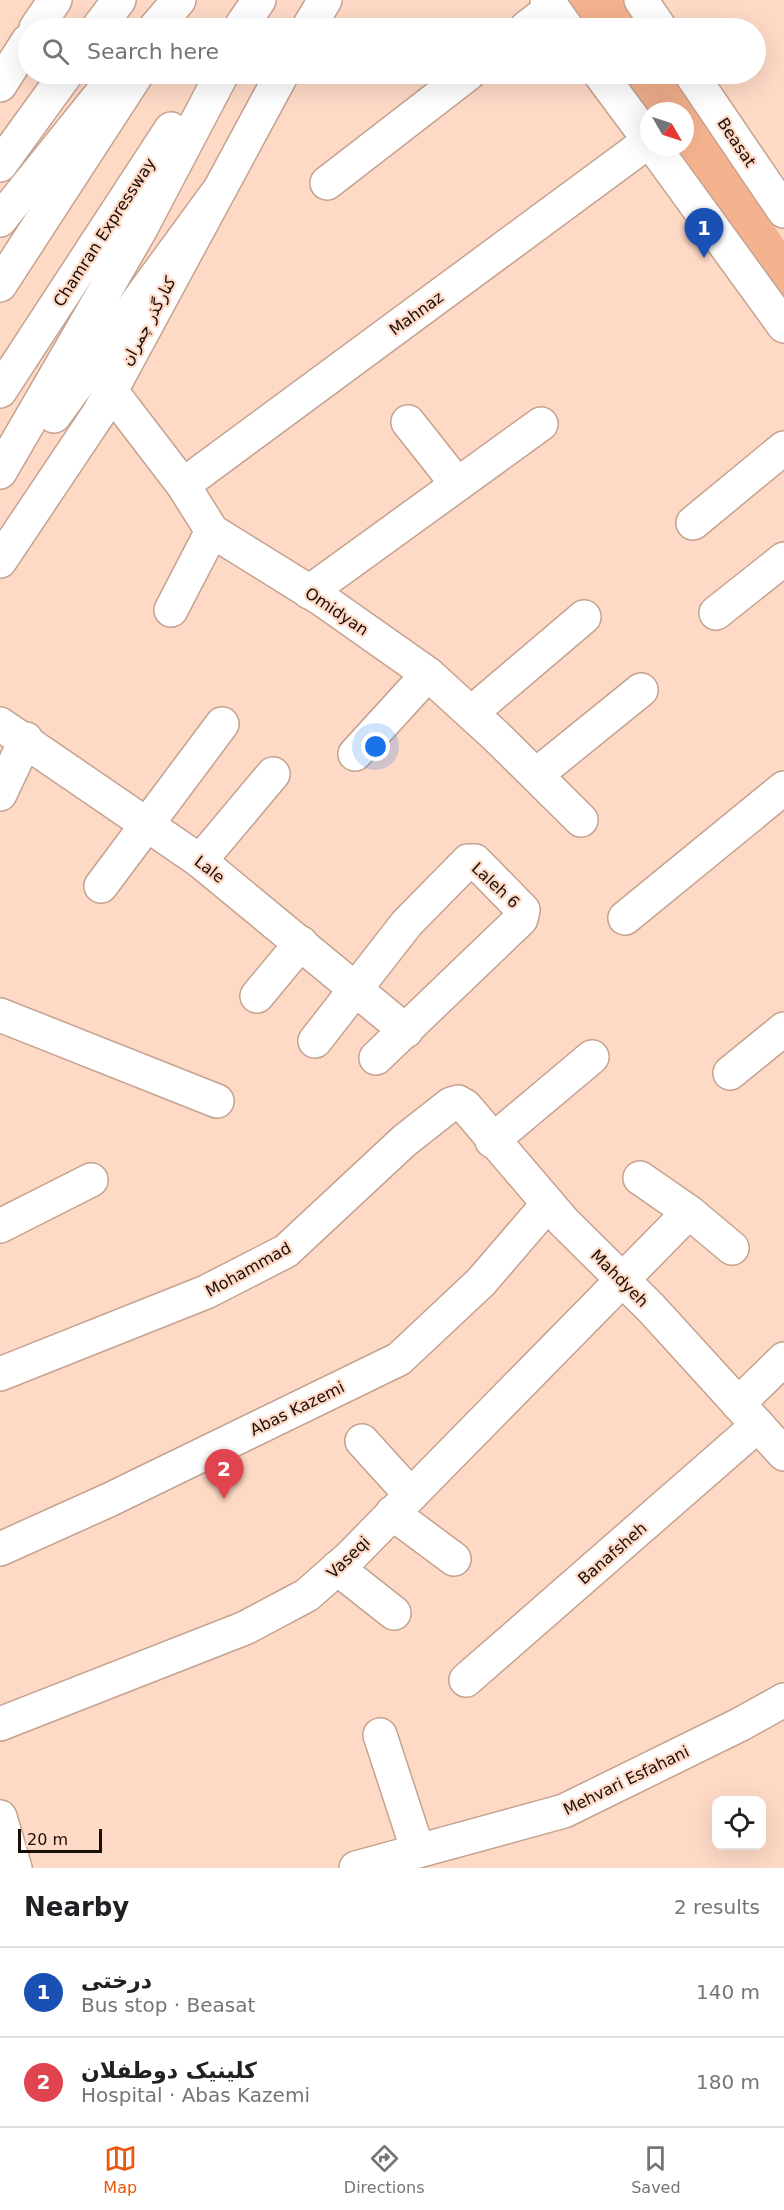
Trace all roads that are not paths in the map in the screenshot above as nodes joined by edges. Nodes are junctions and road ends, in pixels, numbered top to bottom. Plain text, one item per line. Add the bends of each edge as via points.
1 (55, 0) edge
2 (119, 0) edge
3 (179, 0) edge
4 (185, 0) edge
5 (260, 0) edge
6 (325, 0) edge
7 (641, 0) edge
8 (43, 18) edge
9 (106, 18) edge
10 (164, 18) edge
11 (173, 18) edge
12 (247, 18) edge
13 (251, 18) edge
14 (314, 18) edge
15 (653, 18) edge
16 (18, 56) edge
17 (0, 83) edge
18 (59, 84) edge
19 (110, 84) edge
20 (131, 84) edge
21 (202, 84) edge
22 (217, 84) edge
23 (277, 84) edge
24 (455, 84) edge
25 (607, 84) edge
26 (698, 84) edge
27 (640, 128) edge
28 (640, 147) edge
29 (661, 156) edge
30 (0, 165) edge
31 (327, 183) dead end
32 (217, 193) junction
33 (784, 211) edge
34 (0, 220) edge
35 (0, 285) edge
36 (784, 326) edge
37 (0, 391) edge
38 (111, 391) junction
39 (408, 422) dead end
40 (541, 424) dead end
41 (784, 448) edge
42 (0, 472) edge
43 (457, 484) junction
44 (183, 485) junction
45 (0, 490) edge
46 (693, 523) dead end
47 (212, 531) junction
48 (784, 560) edge
49 (0, 561) edge
50 (309, 592) junction
51 (171, 610) dead end
52 (716, 613) dead end
53 (585, 617) dead end
54 (428, 674) junction
55 (641, 690) dead end
56 (471, 713) junction
57 (222, 724) dead end
58 (13, 732) edge
59 (355, 754) dead end
60 (273, 774) dead end
61 (536, 775) junction
62 (784, 788) edge
63 (0, 794) edge
64 (581, 820) dead end
65 (147, 823) junction
66 (200, 861) junction
67 (101, 886) dead end
68 (625, 918) dead end
69 (301, 943) junction
70 (354, 988) junction
71 (257, 996) dead end
72 (0, 1015) edge
73 (784, 1029) edge
74 (406, 1031) junction
75 (315, 1041) dead end
76 (592, 1057) dead end
77 (376, 1058) dead end
78 (730, 1073) dead end
79 (217, 1101) dead end
80 (458, 1102) joint
81 (492, 1141) junction
82 (640, 1178) dead end
83 (91, 1180) dead end
84 (548, 1204) junction
85 (689, 1212) junction
86 (0, 1226) edge
87 (732, 1248) dead end
88 (622, 1280) junction
89 (784, 1359) edge
90 (0, 1374) edge
91 (748, 1415) junction
92 (362, 1441) dead end
93 (784, 1454) edge
94 (402, 1504) junction
95 (0, 1549) edge
96 (454, 1559) dead end
97 (337, 1568) junction
98 (394, 1613) dead end
99 (466, 1680) dead end
100 (784, 1700) edge
101 (0, 1724) edge
102 (380, 1735) dead end
103 (0, 1817) edge
104 (418, 1851) junction
105 (15, 1868) edge
106 (356, 1868) edge

1 - 8 main road
2 - 9 main road
3 - 10 main road
4 - 11 main road
5 - 12 main road
5 - 13 main road
6 - 14 main road
7 - 15 main road
16 - 17 main road
18 - 30 main road
19 - 34 main road
20 - 35 main road
21 - 37 main road, Chamran Expressway
22 - 42 main road via 138,232
23 - 32 main road, کنارگذر چمران
24 - 31 main road
25 - 27 main road
26 - 33 main road, Beasat
28 - 44 main road, Mahnaz
29 - 36 main road
32 - 38 main road, کنارگذر چمران
32 - 45 main road
38 - 44 main road, Omidyan
38 - 49 main road, کنارگذر چمران
39 - 43 main road
40 - 43 main road
41 - 46 main road
43 - 50 main road
44 - 47 main road, Omidyan
47 - 50 main road, Omidyan
47 - 51 main road
48 - 52 main road
50 - 54 main road, Omidyan
53 - 56 main road
54 - 56 main road, Omidyan
54 - 59 main road
55 - 61 main road
56 - 61 main road, Omidyan
57 - 65 main road
58 - 63 main road
58 - 65 main road, Lale
60 - 66 main road
61 - 64 main road, Omidyan
62 - 68 main road
65 - 66 main road, Lale
65 - 67 main road
66 - 69 main road, Lale
69 - 70 main road, Lale
69 - 71 main road
70 - 74 main road, Lale
70 - 74 main road, Laleh 6 via 407,923 472,860 523,910 521,919
70 - 75 main road
72 - 79 main road
73 - 78 main road
74 - 77 main road
76 - 81 main road
80 - 81 main road, Mahdyeh
80 - 90 main road, Mohammad via 404,1142 286,1251 206,1292
81 - 84 main road, Mahdyeh
82 - 85 main road
83 - 86 main road
84 - 88 main road, Mahdyeh
84 - 95 main road, Abas Kazemi via 481,1282 399,1359
85 - 87 main road
85 - 88 main road, Vaseqi
88 - 91 main road, Mahdyeh
88 - 94 main road, Vaseqi
89 - 91 main road, Banafsheh
91 - 93 main road, Mahdyeh
91 - 99 main road, Banafsheh
92 - 94 main road
94 - 96 main road
94 - 97 main road, Vaseqi
97 - 98 main road
97 - 101 main road, Vaseqi via 307,1595 245,1628
100 - 104 main road, Mehvari Esfahani via 564,1811
102 - 104 main road
103 - 105 main road
104 - 106 main road, Mehvari Esfahani

